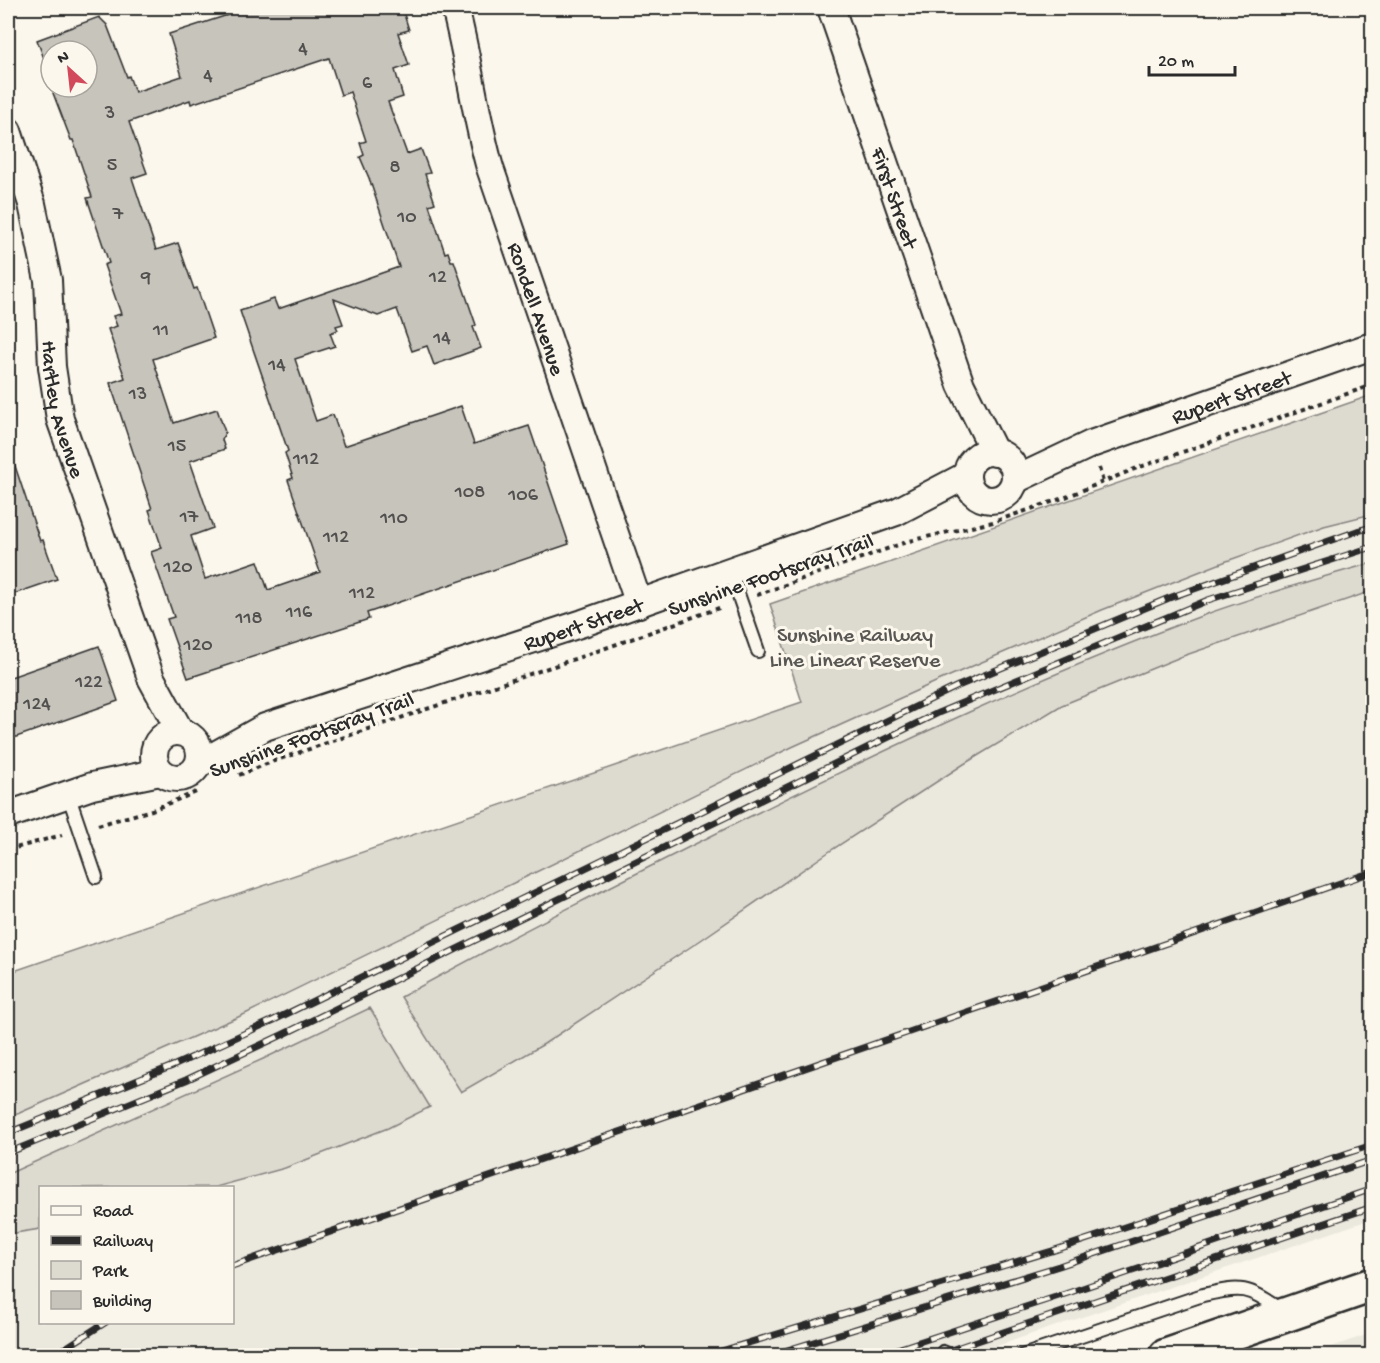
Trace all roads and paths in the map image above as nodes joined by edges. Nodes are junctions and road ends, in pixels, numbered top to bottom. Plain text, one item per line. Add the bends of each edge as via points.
1 (455, 8) edge
2 (831, 8) edge
3 (8, 131) edge
4 (1372, 346) edge
5 (1372, 386) edge
6 (989, 470) junction
7 (730, 571) junction
8 (740, 601) junction
9 (639, 604) junction
10 (758, 651) dead end
11 (265, 727) junction
12 (169, 746) junction
13 (199, 764) junction
14 (230, 779) dead end
15 (208, 788) dead end
16 (68, 794) junction
17 (8, 814) edge
18 (80, 830) junction
19 (8, 850) edge
20 (96, 877) dead end
21 (1372, 1285) edge
22 (1288, 1314) junction
23 (940, 1356) edge
24 (953, 1356) edge
25 (1022, 1356) edge
26 (1166, 1356) edge

1 - 9 street, Rondell Avenue via 490,168
2 - 6 street, First Street
3 - 12 street, Hartley Avenue via 32,204 48,280 52,367 60,419 151,678
4 - 6 street, Rupert Street via 1091,444
5 - 8 path, Sunshine Footscray Trail via 993,522 909,541
6 - 7 street, Rupert Street via 896,512
7 - 8 lane
7 - 9 street, Rupert Street
8 - 10 lane
8 - 14 path, Sunshine Footscray Trail
9 - 11 street, Rupert Street
11 - 12 street, Rupert Street
11 - 13 street, Rupert Street
12 - 13 street, Hartley Avenue via 200,748
12 - 13 street, Rupert Street via 166,777 182,778
12 - 16 street, Rupert Street via 92,786
15 - 18 path, Sunshine Footscray Trail via 152,810
16 - 17 street, Rupert Street
16 - 18 lane
18 - 19 path, Sunshine Footscray Trail
18 - 20 lane
21 - 22 main road
22 - 25 lane via 1255,1293 1227,1290
22 - 26 main road
23 - 24 lane via 943,1352

